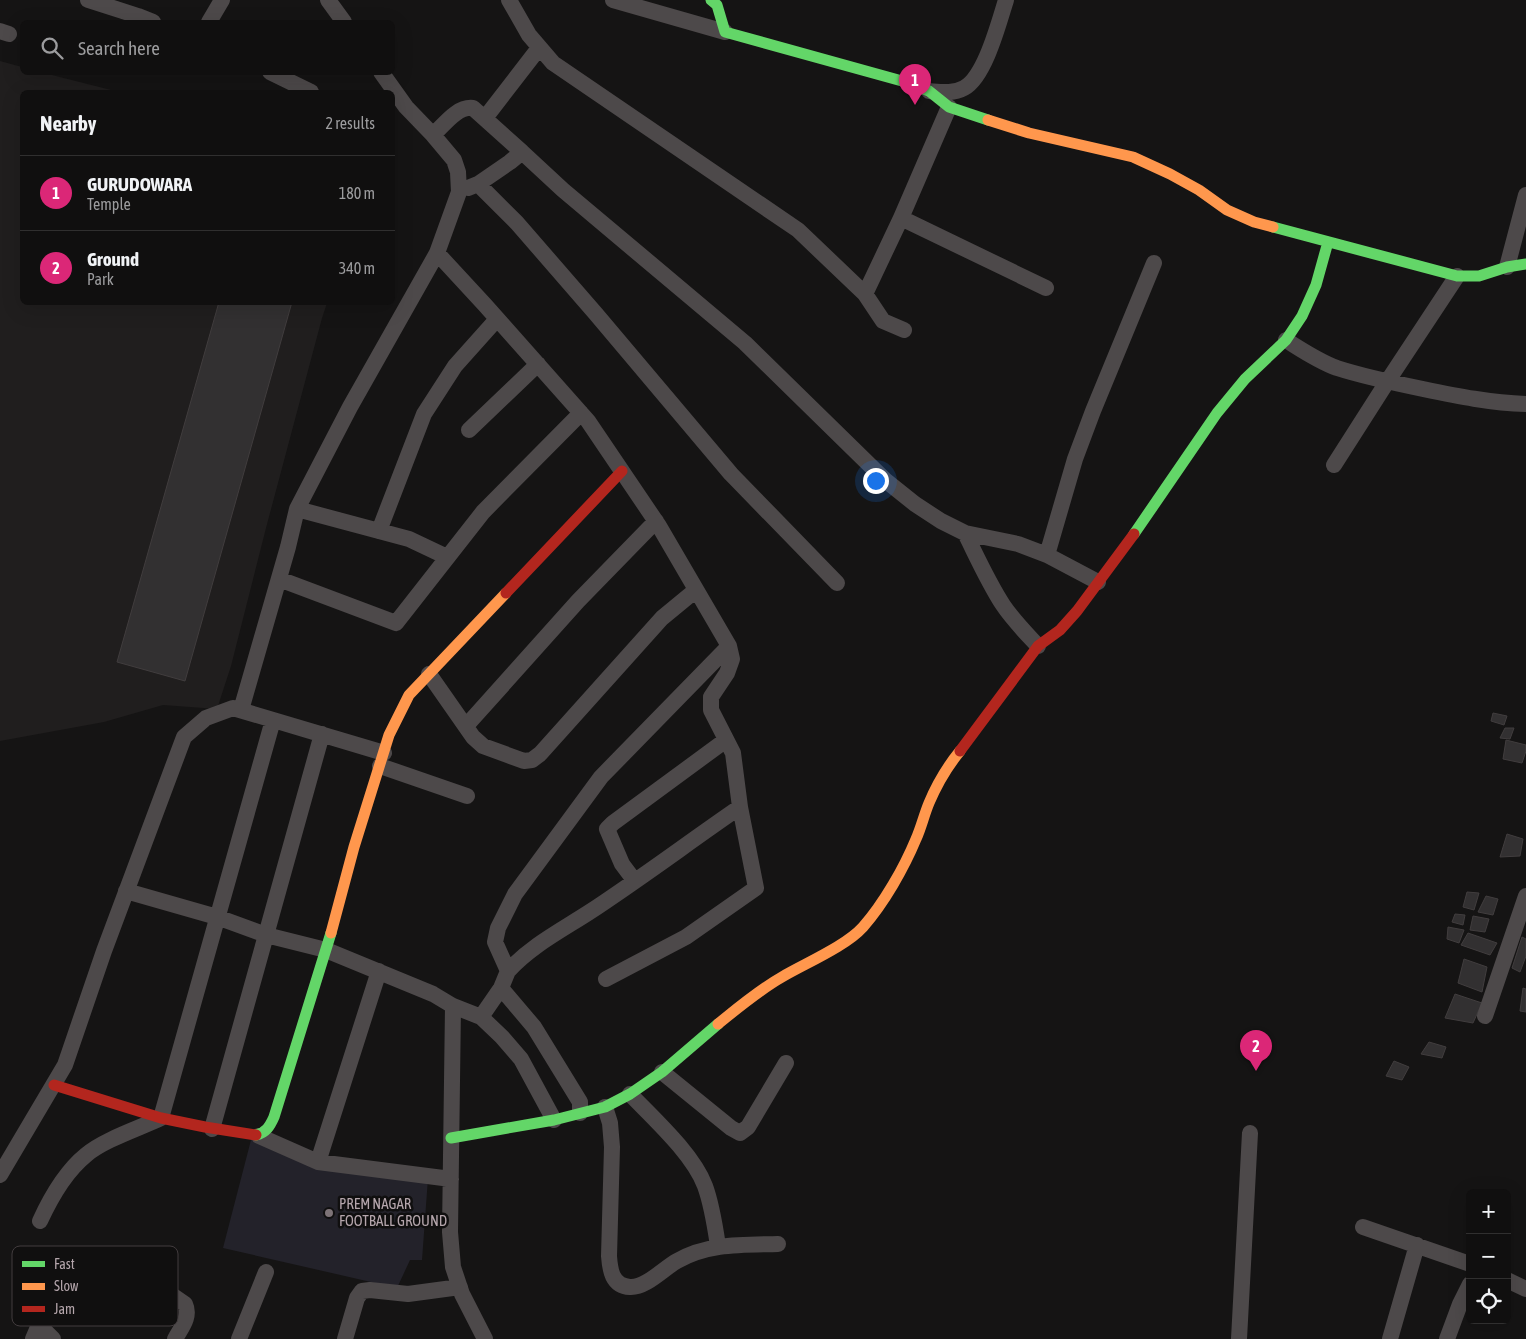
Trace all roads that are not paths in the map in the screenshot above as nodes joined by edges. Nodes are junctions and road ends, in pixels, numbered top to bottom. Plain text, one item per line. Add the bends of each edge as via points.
1 (88, 0) edge
2 (222, 0) edge
3 (328, 0) edge
4 (509, 0) edge
5 (613, 0) edge
6 (712, 0) edge
7 (1006, 0) edge
8 (148, 20) edge
9 (210, 20) edge
10 (343, 20) edge
11 (725, 32) junction
12 (539, 48) junction
13 (276, 75) edge
14 (383, 75) edge
15 (307, 90) edge
16 (394, 90) edge
17 (930, 91) junction
18 (395, 92) edge
19 (949, 108) junction
20 (485, 118) junction
21 (433, 135) junction
22 (522, 152) junction
23 (478, 184) junction
24 (459, 192) junction
25 (1526, 195) edge
26 (901, 218) junction
27 (1328, 242) junction
28 (437, 253) junction
29 (1154, 263) dead end
30 (1526, 264) edge
31 (1507, 268) junction
32 (1457, 276) junction
33 (1046, 288) dead end
34 (865, 294) junction
35 (497, 319) junction
36 (904, 330) dead end
37 (1286, 340) junction
38 (538, 364) junction
39 (1387, 382) junction
40 (1526, 404) edge
41 (581, 412) junction
42 (469, 430) dead end
43 (1334, 465) dead end
44 (622, 471) junction
45 (297, 509) junction
46 (656, 521) junction
47 (378, 531) junction
48 (965, 533) junction
49 (1046, 555) junction
50 (448, 557) junction
51 (279, 579) junction
52 (1098, 582) junction
53 (836, 583) dead end
54 (696, 590) junction
55 (729, 646) junction
56 (1038, 646) junction
57 (429, 674) junction
58 (240, 710) junction
59 (273, 720) junction
60 (466, 726) junction
61 (322, 734) junction
62 (726, 740) junction
63 (382, 759) junction
64 (467, 796) dead end
65 (740, 807) junction
66 (634, 880) junction
67 (126, 891) junction
68 (1526, 896) edge
69 (218, 917) junction
70 (266, 935) junction
71 (326, 950) junction
72 (379, 971) junction
73 (508, 971) junction
74 (606, 979) dead end
75 (501, 988) junction
76 (453, 1006) junction
77 (1485, 1016) dead end
78 (481, 1018) junction
79 (786, 1063) dead end
80 (662, 1072) junction
81 (54, 1085) junction
82 (630, 1094) junction
83 (605, 1107) junction
84 (580, 1113) junction
85 (162, 1118) junction
86 (554, 1120) junction
87 (212, 1129) junction
88 (1250, 1133) dead end
89 (258, 1136) junction
90 (451, 1138) junction
91 (318, 1162) junction
92 (0, 1175) edge
93 (451, 1179) junction
94 (40, 1221) dead end
95 (1363, 1227) dead end
96 (778, 1244) dead end
97 (1417, 1245) junction
98 (718, 1246) junction
99 (1466, 1263) edge
100 (266, 1272) dead end
101 (1511, 1282) edge
102 (460, 1287) junction
103 (1526, 1289) edge
104 (1466, 1292) edge
105 (178, 1299) edge
106 (36, 1332) edge
107 (53, 1339) edge
108 (175, 1339) edge
109 (239, 1339) edge
110 (345, 1339) edge
111 (486, 1339) edge
112 (1240, 1339) edge
113 (1390, 1339) edge
114 (1447, 1339) edge

1 - 8 street
2 - 9 street
3 - 10 street
4 - 12 street
5 - 11 street
6 - 11 street via 717,5
7 - 17 street via 980,72 966,88 948,93
11 - 17 street
12 - 20 street
12 - 34 street via 553,63 798,230
13 - 15 street
14 - 16 street
17 - 19 street
18 - 21 street
19 - 26 street
19 - 27 street via 1029,133 1133,157 1170,174 1227,210 1254,222
20 - 21 street via 473,108 466,107
20 - 22 street
21 - 24 street via 454,160
22 - 23 street
22 - 48 street via 745,343 886,480 915,504
23 - 24 street
23 - 53 street via 529,237 730,474
24 - 28 street
25 - 31 street
26 - 33 street
26 - 34 street
27 - 32 street
27 - 37 street via 1316,285 1302,316
28 - 35 street
28 - 45 street
29 - 49 street via 1090,419
30 - 31 street
31 - 32 street via 1479,276
32 - 39 street
34 - 36 street via 883,321
35 - 38 street
35 - 47 street via 455,366 424,414
37 - 39 street via 1336,367
37 - 52 street via 1245,379 1217,413 1142,524
38 - 41 street
38 - 42 street
39 - 40 street
39 - 43 street
41 - 44 street
41 - 50 street via 483,512
44 - 46 street
44 - 57 street
45 - 47 street
45 - 51 street
46 - 54 street
46 - 60 street via 578,601
47 - 50 street via 408,539
48 - 49 street via 1018,544
48 - 56 street via 1004,606
49 - 52 street
50 - 51 street via 396,623
51 - 58 street
52 - 56 street via 1060,630
54 - 55 street
54 - 60 street via 662,618 532,760 524,761 484,746
55 - 62 street via 732,659 728,673 711,697 711,710
55 - 73 street via 601,777 515,894 498,928 495,942
56 - 80 street via 944,772 904,865 862,928 848,940 780,978 745,1002
57 - 60 street
57 - 63 street via 409,695 389,735
58 - 59 street
58 - 67 street via 233,708 206,718 184,737
59 - 61 street
59 - 69 street
61 - 63 street
61 - 70 street
62 - 65 street via 733,753
62 - 66 street via 607,829 622,864
63 - 64 street
63 - 71 street
65 - 66 street
65 - 74 street via 756,888 686,936
66 - 73 street via 552,934
67 - 69 street
67 - 81 street via 66,1065
68 - 77 street
69 - 70 street
69 - 85 street
70 - 71 street
70 - 87 street
71 - 72 street
71 - 89 street via 272,1124
72 - 76 street
72 - 91 street
73 - 75 street
75 - 78 street
75 - 84 street via 543,1040 580,1102
76 - 78 street
76 - 90 street
78 - 86 street via 521,1059
79 - 80 street via 748,1127 740,1133
80 - 82 street
81 - 85 street
81 - 92 street
82 - 83 street
82 - 98 street via 694,1164 705,1185
83 - 84 street
83 - 98 street via 612,1147 609,1256 611,1273 618,1283 630,1287 643,1284 693,1253
84 - 86 street
85 - 87 street
85 - 94 street via 86,1154 67,1175
86 - 90 street
87 - 89 street
88 - 112 street
89 - 91 street
90 - 93 street
91 - 93 street
93 - 102 street via 451,1250
95 - 97 street
96 - 98 street
97 - 99 street
97 - 113 street
100 - 109 street
101 - 103 street
102 - 110 street via 408,1294 362,1291
102 - 111 street
104 - 114 street
105 - 108 street via 188,1311
106 - 107 street

